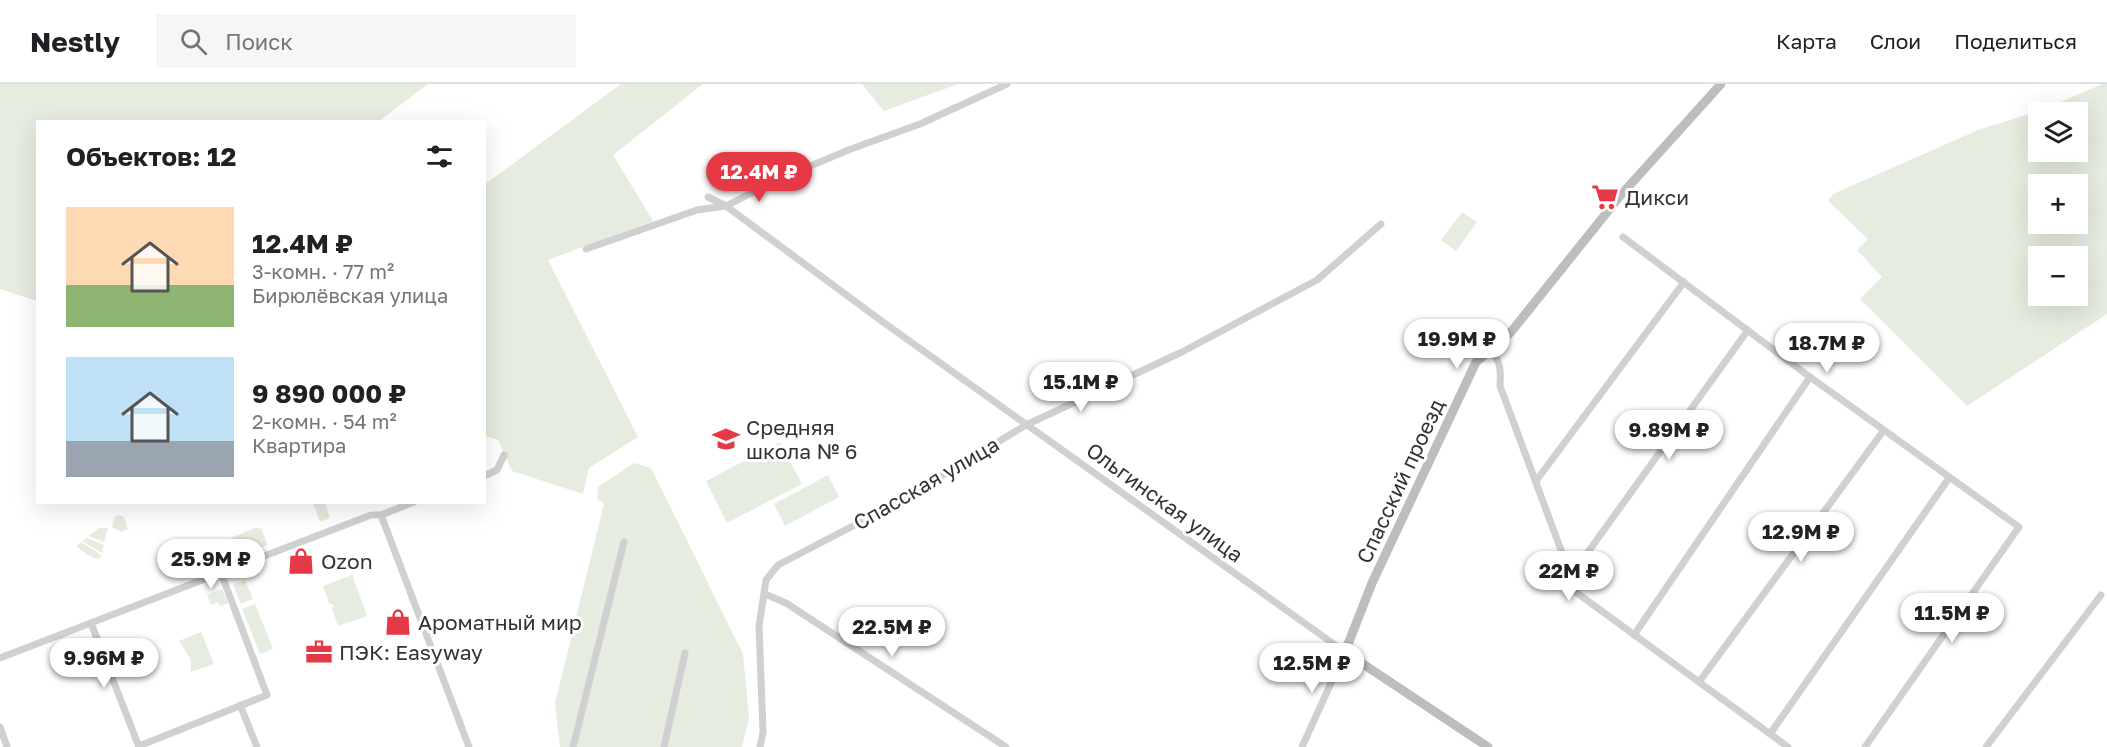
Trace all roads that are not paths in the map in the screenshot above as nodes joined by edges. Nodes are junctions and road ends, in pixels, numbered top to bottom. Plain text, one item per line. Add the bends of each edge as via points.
1 (1008, 84) edge
2 (1721, 84) edge
3 (708, 197) dead end
4 (726, 206) junction
5 (1381, 224) dead end
6 (1623, 237) dead end
7 (586, 249) dead end
8 (1684, 282) junction
9 (1748, 330) junction
10 (1490, 350) junction
11 (1810, 377) junction
12 (1026, 425) junction
13 (1884, 430) junction
14 (504, 455) dead end
15 (486, 475) edge
16 (1949, 478) junction
17 (1536, 481) junction
18 (409, 504) edge
19 (381, 515) junction
20 (624, 542) dead end
21 (221, 573) junction
22 (1569, 577) junction
23 (765, 594) junction
24 (2101, 595) dead end
25 (92, 623) junction
26 (1634, 635) junction
27 (1345, 652) junction
28 (686, 653) dead end
29 (0, 658) edge
30 (1699, 681) junction
31 (240, 705) junction
32 (0, 728) edge
33 (1770, 734) junction
34 (139, 746) edge
35 (7, 747) edge
36 (256, 747) edge
37 (469, 747) edge
38 (573, 747) edge
39 (664, 747) edge
40 (760, 747) edge
41 (1006, 747) edge
42 (1302, 747) edge
43 (1488, 747) edge
44 (1788, 747) edge
45 (1865, 747) edge
46 (1986, 747) edge

1 - 4 street via 920,124 800,170
2 - 10 street, Спасский проезд via 1620,196 1511,332
3 - 4 street, Ольгинская улица
4 - 7 street via 697,210
4 - 12 street, Ольгинская улица
5 - 12 street, Спасская улица via 1317,280 1182,352
6 - 8 street
8 - 9 street
8 - 17 street
9 - 11 street
9 - 22 street
10 - 17 street via 1501,364 1500,387
10 - 27 street, Спасский проезд via 1476,362 1372,583
11 - 13 street
11 - 26 street
12 - 23 street, Спасская улица via 895,504 778,565 766,580
12 - 27 street, Ольгинская улица
13 - 16 street
13 - 30 street
14 - 15 street via 497,470
16 - 33 street
16 - 45 street via 2019,527
17 - 22 street
18 - 19 street
19 - 21 street via 372,515
19 - 37 street
20 - 38 street
21 - 25 street
21 - 31 street via 267,695
22 - 26 street via 1577,593
23 - 40 street, Спасская улица via 759,626 763,732
23 - 41 street via 786,603
24 - 46 street
25 - 29 street
25 - 34 street
26 - 30 street
27 - 42 street, Спасский проезд
27 - 43 street, Ольгинская улица
28 - 39 street
30 - 33 street
31 - 34 street
31 - 36 street
32 - 35 street
33 - 44 street

